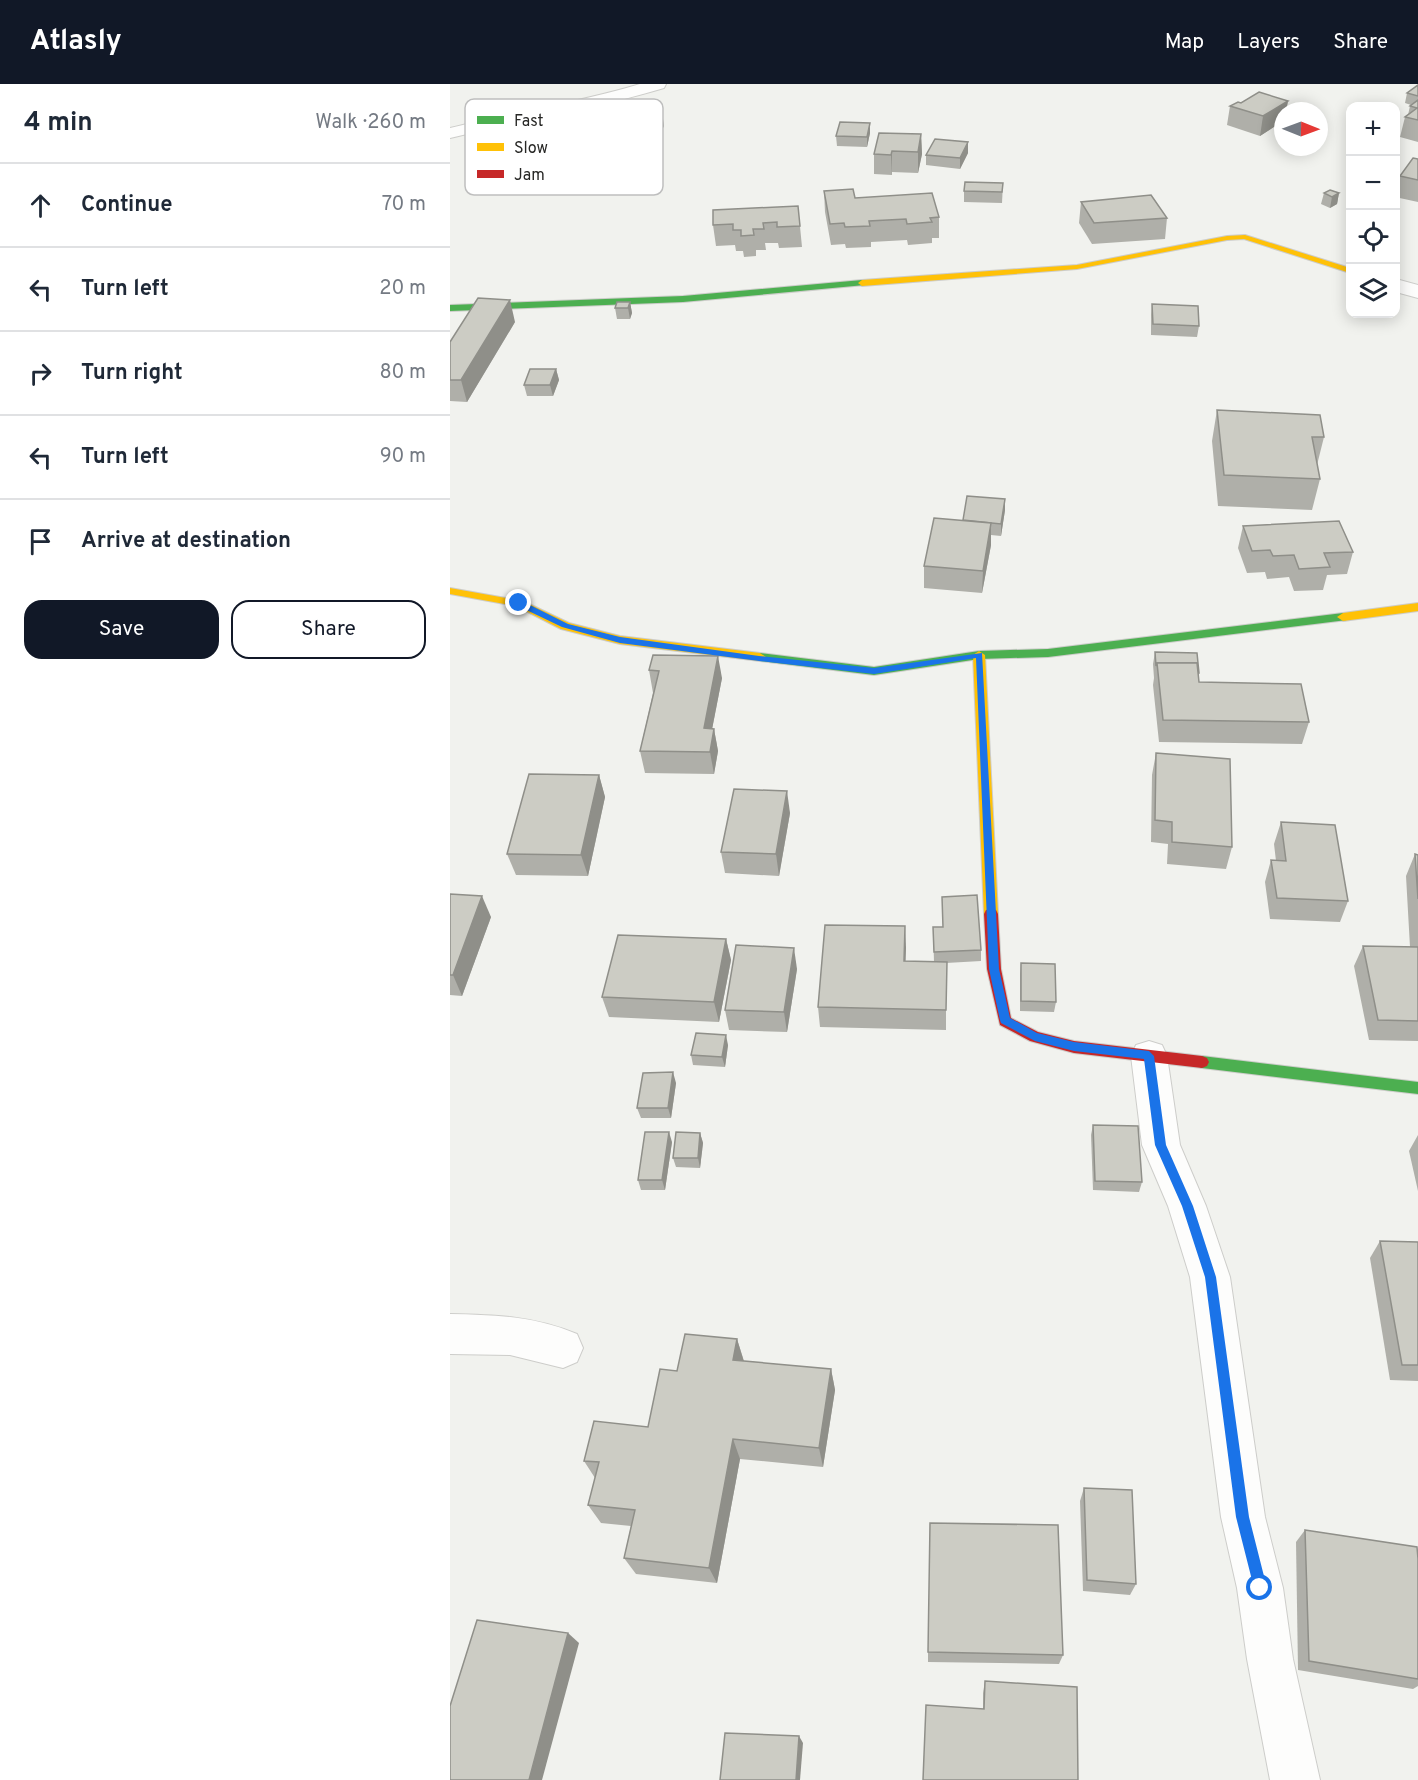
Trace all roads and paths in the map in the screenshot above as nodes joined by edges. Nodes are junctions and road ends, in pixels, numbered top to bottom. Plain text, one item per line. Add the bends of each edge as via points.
1 (658, 84) edge
2 (608, 99) edge
3 (465, 129) edge
4 (450, 133) edge
5 (1346, 270) edge
6 (1400, 287) edge
7 (1418, 292) edge
8 (450, 308) edge
9 (450, 591) edge
10 (1418, 607) edge
11 (980, 655) junction
12 (1149, 1056) junction
13 (1418, 1088) edge
14 (450, 1334) edge
15 (563, 1348) dead end
16 (1295, 1780) edge

1 - 2 street
3 - 4 street
5 - 8 street via 1245,237 1077,267 683,299
6 - 7 street
9 - 11 street via 519,603 565,626 620,640 759,659 874,671
10 - 11 street via 1059,652
11 - 12 street via 994,969 1005,1020 1035,1037 1074,1047
12 - 13 street
12 - 16 street via 1161,1145 1187,1206 1210,1277 1243,1517
14 - 15 street via 510,1335

